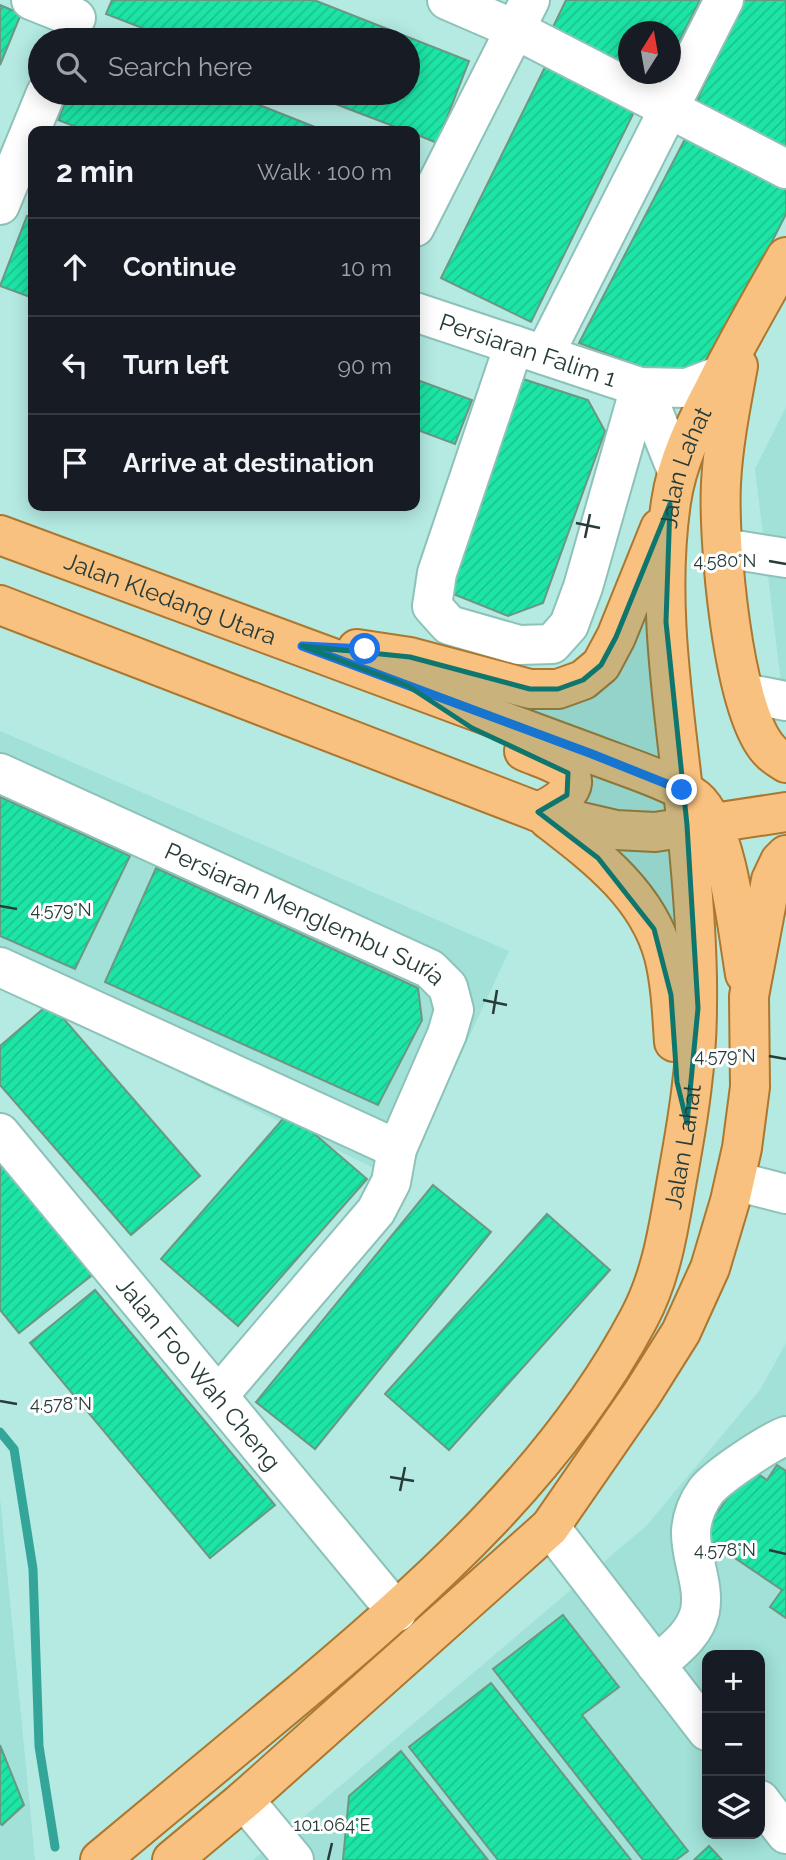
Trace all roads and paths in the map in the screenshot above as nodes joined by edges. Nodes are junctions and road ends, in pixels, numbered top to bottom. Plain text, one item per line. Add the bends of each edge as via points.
1 (31, 0) edge
2 (447, 0) edge
3 (724, 0) edge
4 (522, 14) edge
5 (76, 19) edge
6 (41, 105) edge
7 (669, 108) junction
8 (33, 126) edge
9 (28, 138) edge
10 (17, 165) edge
11 (786, 169) edge
12 (0, 205) edge
13 (420, 217) edge
14 (781, 277) edge
15 (420, 314) edge
16 (743, 332) junction
17 (529, 350) junction
18 (721, 375) junction
19 (640, 387) junction
20 (674, 487) junction
21 (0, 535) edge
22 (723, 548) junction
23 (786, 558) edge
24 (0, 606) edge
25 (302, 646) junction
26 (408, 685) junction
27 (744, 693) junction
28 (786, 701) edge
29 (786, 763) edge
30 (0, 773) edge
31 (538, 812) junction
32 (694, 812) junction
33 (786, 812) edge
34 (786, 855) edge
35 (0, 967) edge
36 (749, 996) junction
37 (687, 1123) junction
38 (0, 1132) edge
39 (397, 1149) junction
40 (735, 1181) junction
41 (786, 1194) edge
42 (218, 1396) junction
43 (786, 1436) edge
44 (550, 1527) junction
45 (397, 1612) junction
46 (656, 1665) junction
47 (702, 1725) edge
48 (244, 1800) junction
49 (765, 1807) edge
50 (786, 1834) edge
51 (100, 1860) edge
52 (172, 1860) edge
53 (294, 1860) edge

1 - 5 street
2 - 4 street
3 - 7 street
4 - 7 street
4 - 13 street
6 - 8 street
7 - 11 street
7 - 17 street
9 - 10 street
10 - 12 street
14 - 16 main road, Jalan Lahat
15 - 17 street, Persiaran Falim 1
16 - 18 main road, Jalan Lahat
16 - 22 main road via 721,483
17 - 19 street, Persiaran Falim 1
17 - 19 street via 437,573 432,606 449,625 519,645 552,644 569,625
18 - 19 street, Persiaran Falim 1 via 687,388
18 - 20 main road, Jalan Lahat via 685,447
19 - 20 street, Persiaran Falim 1 via 653,411
20 - 25 main road via 616,637 601,665 583,680 558,689 530,689 410,657
20 - 32 main road, Jalan Lahat via 666,622
21 - 25 main road, Jalan Kledang Utara
22 - 23 street
22 - 27 main road via 727,602
24 - 31 main road
25 - 26 main road, Jalan Kledang Utara
26 - 31 main road via 447,714 563,768 571,782 567,795
26 - 32 main road, Jalan Kledang Utara via 592,754
27 - 28 street
27 - 29 main road via 761,739
30 - 39 street, Persiaran Menglembu Suria via 430,969 448,987 454,1010
31 - 32 main road via 634,832 655,832
31 - 37 main road via 598,858 638,902 654,929 671,996 677,1082
32 - 33 main road
32 - 36 main road via 729,883
32 - 37 main road, Jalan Lahat via 698,1007
34 - 36 main road via 771,880
35 - 39 street
36 - 40 main road via 750,1087
37 - 45 main road, Jalan Lahat via 663,1258 640,1317 585,1406 530,1477
38 - 42 street, Jalan Foo Wah Cheng
39 - 42 street, Persiaran Menglembu Suria via 391,1182 376,1211
40 - 41 street
40 - 44 main road via 710,1268 681,1332
42 - 45 street, Jalan Foo Wah Cheng
43 - 46 street via 769,1443 707,1489 696,1508 691,1531 701,1586 699,1613 690,1633
44 - 46 street
44 - 48 main road
45 - 51 main road, Jalan Lahat
46 - 47 street
48 - 52 main road
48 - 53 street
49 - 50 street

